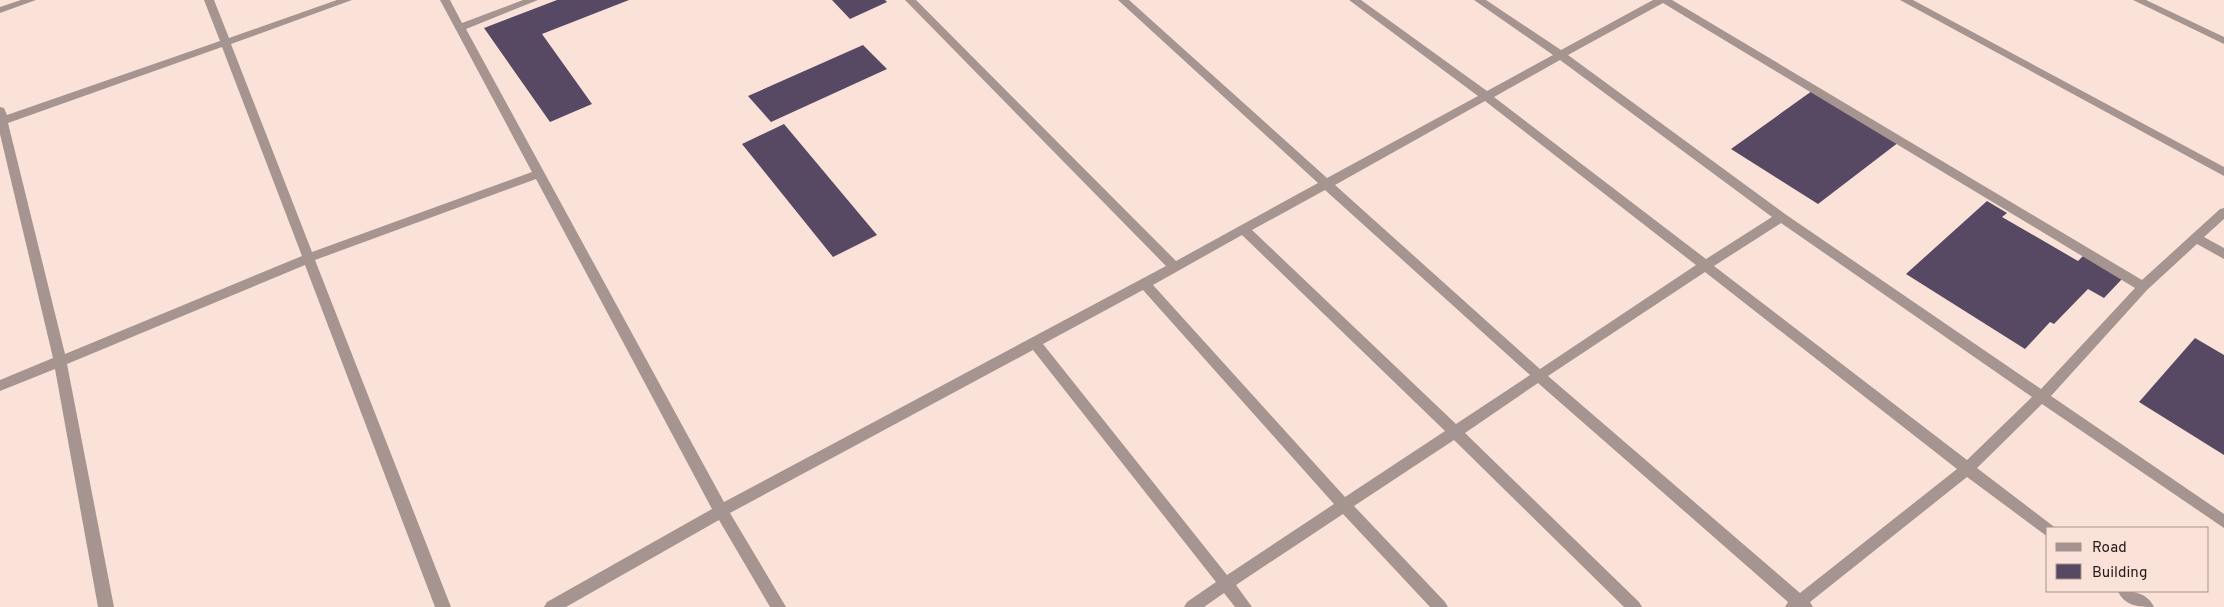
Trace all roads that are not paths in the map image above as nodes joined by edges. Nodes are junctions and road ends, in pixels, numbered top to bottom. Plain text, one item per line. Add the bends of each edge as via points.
1 (31, 0) edge
2 (209, 0) edge
3 (347, 0) edge
4 (445, 0) edge
5 (533, 0) edge
6 (910, 0) edge
7 (1123, 0) edge
8 (1354, 0) edge
9 (1479, 0) edge
10 (1663, 0) edge
11 (1905, 0) edge
12 (2138, 0) edge
13 (0, 10) edge
14 (460, 27) junction
15 (2224, 41) edge
16 (225, 43) junction
17 (1560, 55) junction
18 (1486, 96) junction
19 (1, 116) edge
20 (2224, 172) edge
21 (538, 174) junction
22 (1327, 184) junction
23 (2224, 212) edge
24 (1780, 217) junction
25 (1243, 229) junction
26 (2196, 238) junction
27 (2224, 254) edge
28 (308, 258) junction
29 (1704, 265) junction
30 (1174, 267) junction
31 (1144, 284) junction
32 (2143, 287) junction
33 (1034, 343) junction
34 (60, 361) junction
35 (1539, 376) junction
36 (0, 386) edge
37 (2042, 396) junction
38 (1456, 432) junction
39 (1967, 469) junction
40 (1343, 504) junction
41 (721, 511) junction
42 (2224, 522) edge
43 (2046, 529) edge
44 (1226, 584) junction
45 (2126, 592) edge
46 (1799, 605) edge
47 (106, 607) edge
48 (443, 607) edge
49 (552, 607) edge
50 (778, 607) edge
51 (1192, 607) edge
52 (1244, 607) edge
53 (1440, 607) edge
54 (1634, 607) edge
55 (2146, 607) edge

1 - 13 street
2 - 16 street
3 - 16 street
4 - 14 street
5 - 14 street
6 - 30 street
7 - 22 street
8 - 18 street
9 - 17 street
10 - 17 street
10 - 32 street
11 - 20 street
12 - 15 street
14 - 21 street
16 - 19 street
16 - 28 street
17 - 18 street
17 - 24 street
18 - 22 street
18 - 29 street
19 - 34 street
21 - 28 street
21 - 41 street
22 - 25 street
22 - 35 street
23 - 26 street
24 - 29 street
24 - 37 street
25 - 30 street
25 - 38 street
26 - 27 street
26 - 32 street
28 - 34 street
28 - 48 street
29 - 35 street
29 - 39 street
30 - 31 street
31 - 33 street
31 - 40 street
32 - 37 street
33 - 41 street
33 - 44 street
34 - 36 street
34 - 47 street
35 - 38 street
35 - 46 street
37 - 39 street
37 - 42 street
38 - 40 street
38 - 54 street
39 - 43 street
39 - 46 street
40 - 44 street
40 - 53 street
41 - 49 street
41 - 50 street
44 - 51 street
44 - 52 street
45 - 55 street

